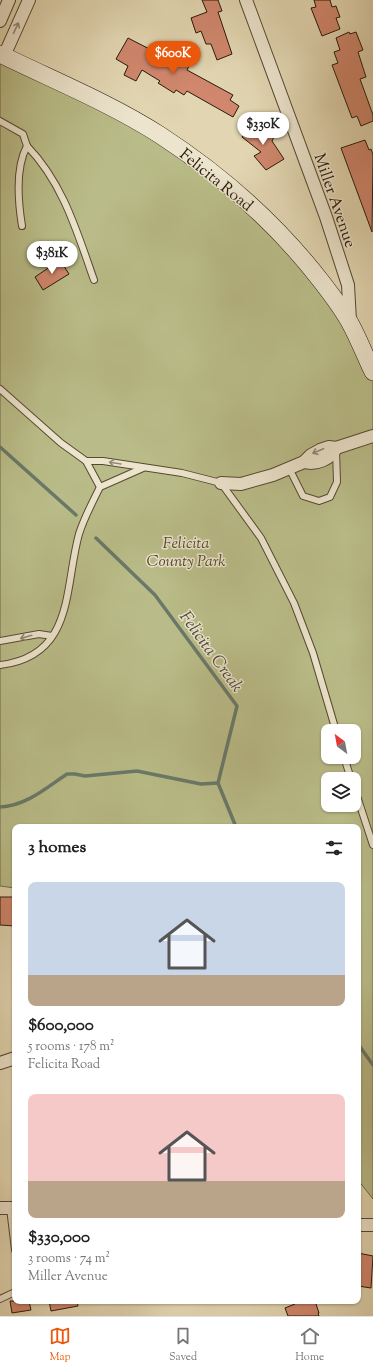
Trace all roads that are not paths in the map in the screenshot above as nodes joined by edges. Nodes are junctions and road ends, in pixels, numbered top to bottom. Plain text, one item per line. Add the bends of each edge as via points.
1 (9, 0) edge
2 (29, 0) edge
3 (246, 0) edge
4 (0, 21) edge
5 (2, 55) edge
6 (0, 122) edge
7 (26, 146) junction
8 (22, 226) dead end
9 (94, 280) dead end
10 (350, 323) junction
11 (373, 372) edge
12 (0, 388) edge
13 (373, 436) edge
14 (336, 448) junction
15 (86, 461) junction
16 (143, 468) junction
17 (289, 468) junction
18 (220, 483) junction
19 (100, 487) junction
20 (52, 636) junction
21 (0, 641) edge
22 (0, 665) edge
23 (334, 724) edge
24 (361, 808) edge
25 (373, 845) edge
26 (12, 1059) edge
27 (0, 1063) edge
28 (8, 1208) edge
29 (361, 1225) edge
30 (373, 1225) edge
31 (12, 1232) edge
32 (12, 1293) edge
33 (0, 1299) edge

1 - 4 street
5 -> 2 street
3 - 10 street, Miller Avenue via 348,285
5 - 10 main road, Felicita Road via 159,134 198,161 256,209 279,232 312,270
6 - 7 lane via 24,134
7 - 8 lane via 20,170 19,206
7 - 9 lane via 39,158 69,208
10 - 11 main road, Felicita Road
12 - 15 lane via 61,443
13 - 14 street
14 - 17 street via 320,450 311,454 304,462
14 - 17 lane via 337,482 330,497 319,501 303,496
16 -> 15 lane via 103,461
15 - 19 lane
16 - 18 lane via 182,473
16 - 19 lane
17 - 18 street via 241,484
18 - 23 lane via 261,538 294,603 313,653
19 - 20 lane via 79,534 68,600
20 -> 21 lane via 39,634
20 - 22 lane via 28,657
24 - 25 lane
26 - 27 street
28 - 31 lane
29 - 30 street
32 - 33 lane

